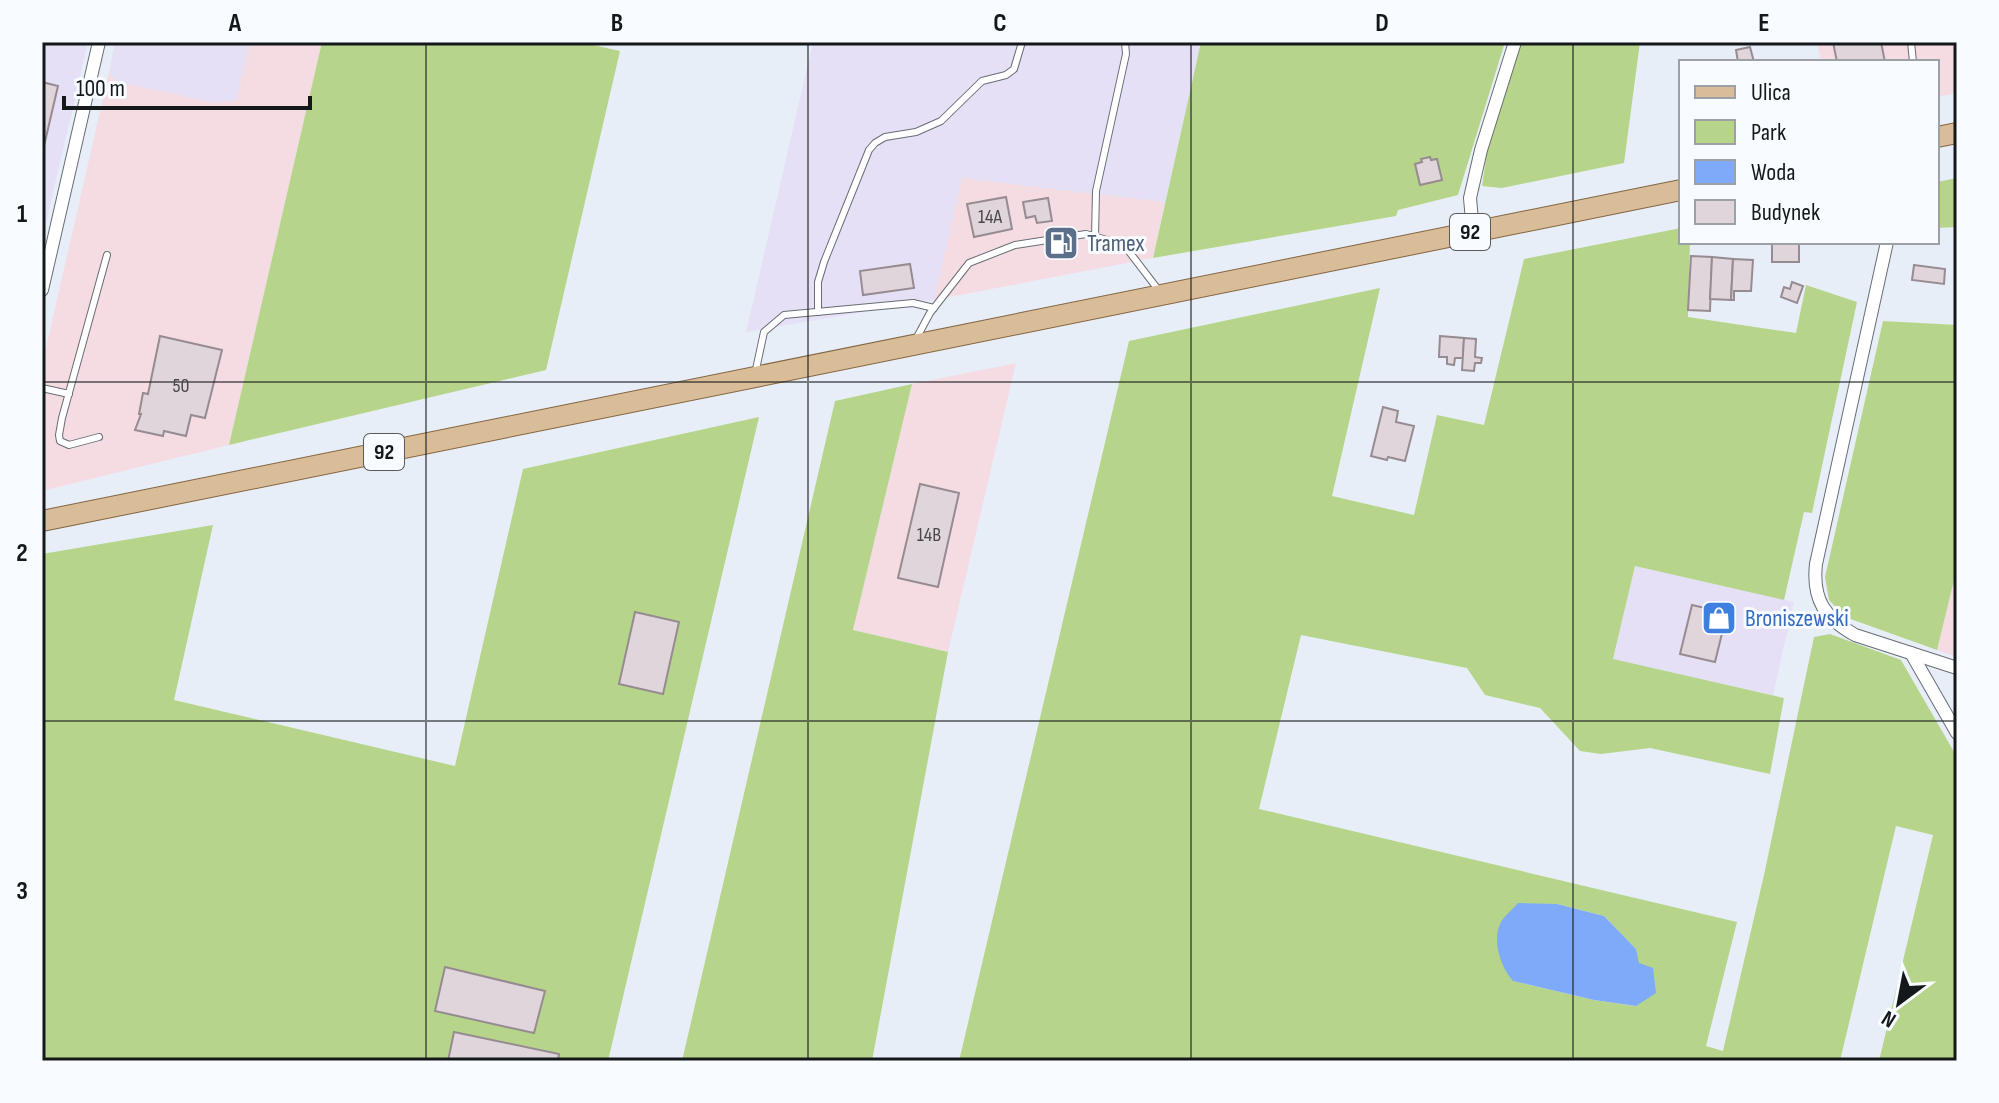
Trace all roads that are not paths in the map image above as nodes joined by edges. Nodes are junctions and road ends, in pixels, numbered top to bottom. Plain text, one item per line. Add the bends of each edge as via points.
1 (99, 42) edge
2 (1022, 42) edge
3 (1125, 42) edge
4 (1515, 42) edge
5 (1679, 190) edge
6 (1473, 232) junction
7 (1095, 237) junction
8 (1887, 244) edge
9 (107, 255) dead end
10 (42, 290) edge
11 (1162, 295) junction
12 (934, 308) junction
13 (818, 312) junction
14 (913, 345) junction
15 (754, 377) junction
16 (42, 388) edge
17 (69, 394) junction
18 (99, 437) dead end
19 (42, 521) edge
20 (1911, 653) junction
21 (1957, 668) edge
22 (1957, 733) edge

1 - 10 street
2 - 13 lane via 1014,69 982,81 941,121 885,137 869,150 824,262
3 - 7 lane via 1096,191
4 - 6 street via 1470,198
5 - 6 main road, 92
6 - 11 main road, 92
7 - 11 lane via 1124,245
7 - 12 lane via 1015,245 969,263
8 - 20 street via 1814,577 1824,610 1842,627
9 - 17 lane
11 - 14 main road, 92
12 - 13 lane via 913,303
12 - 14 lane
13 - 15 lane via 784,315 764,332
14 - 15 main road, 92
15 - 19 main road, 92
16 - 17 lane
17 - 18 lane via 60,441 69,445
20 - 21 street
20 - 22 street

